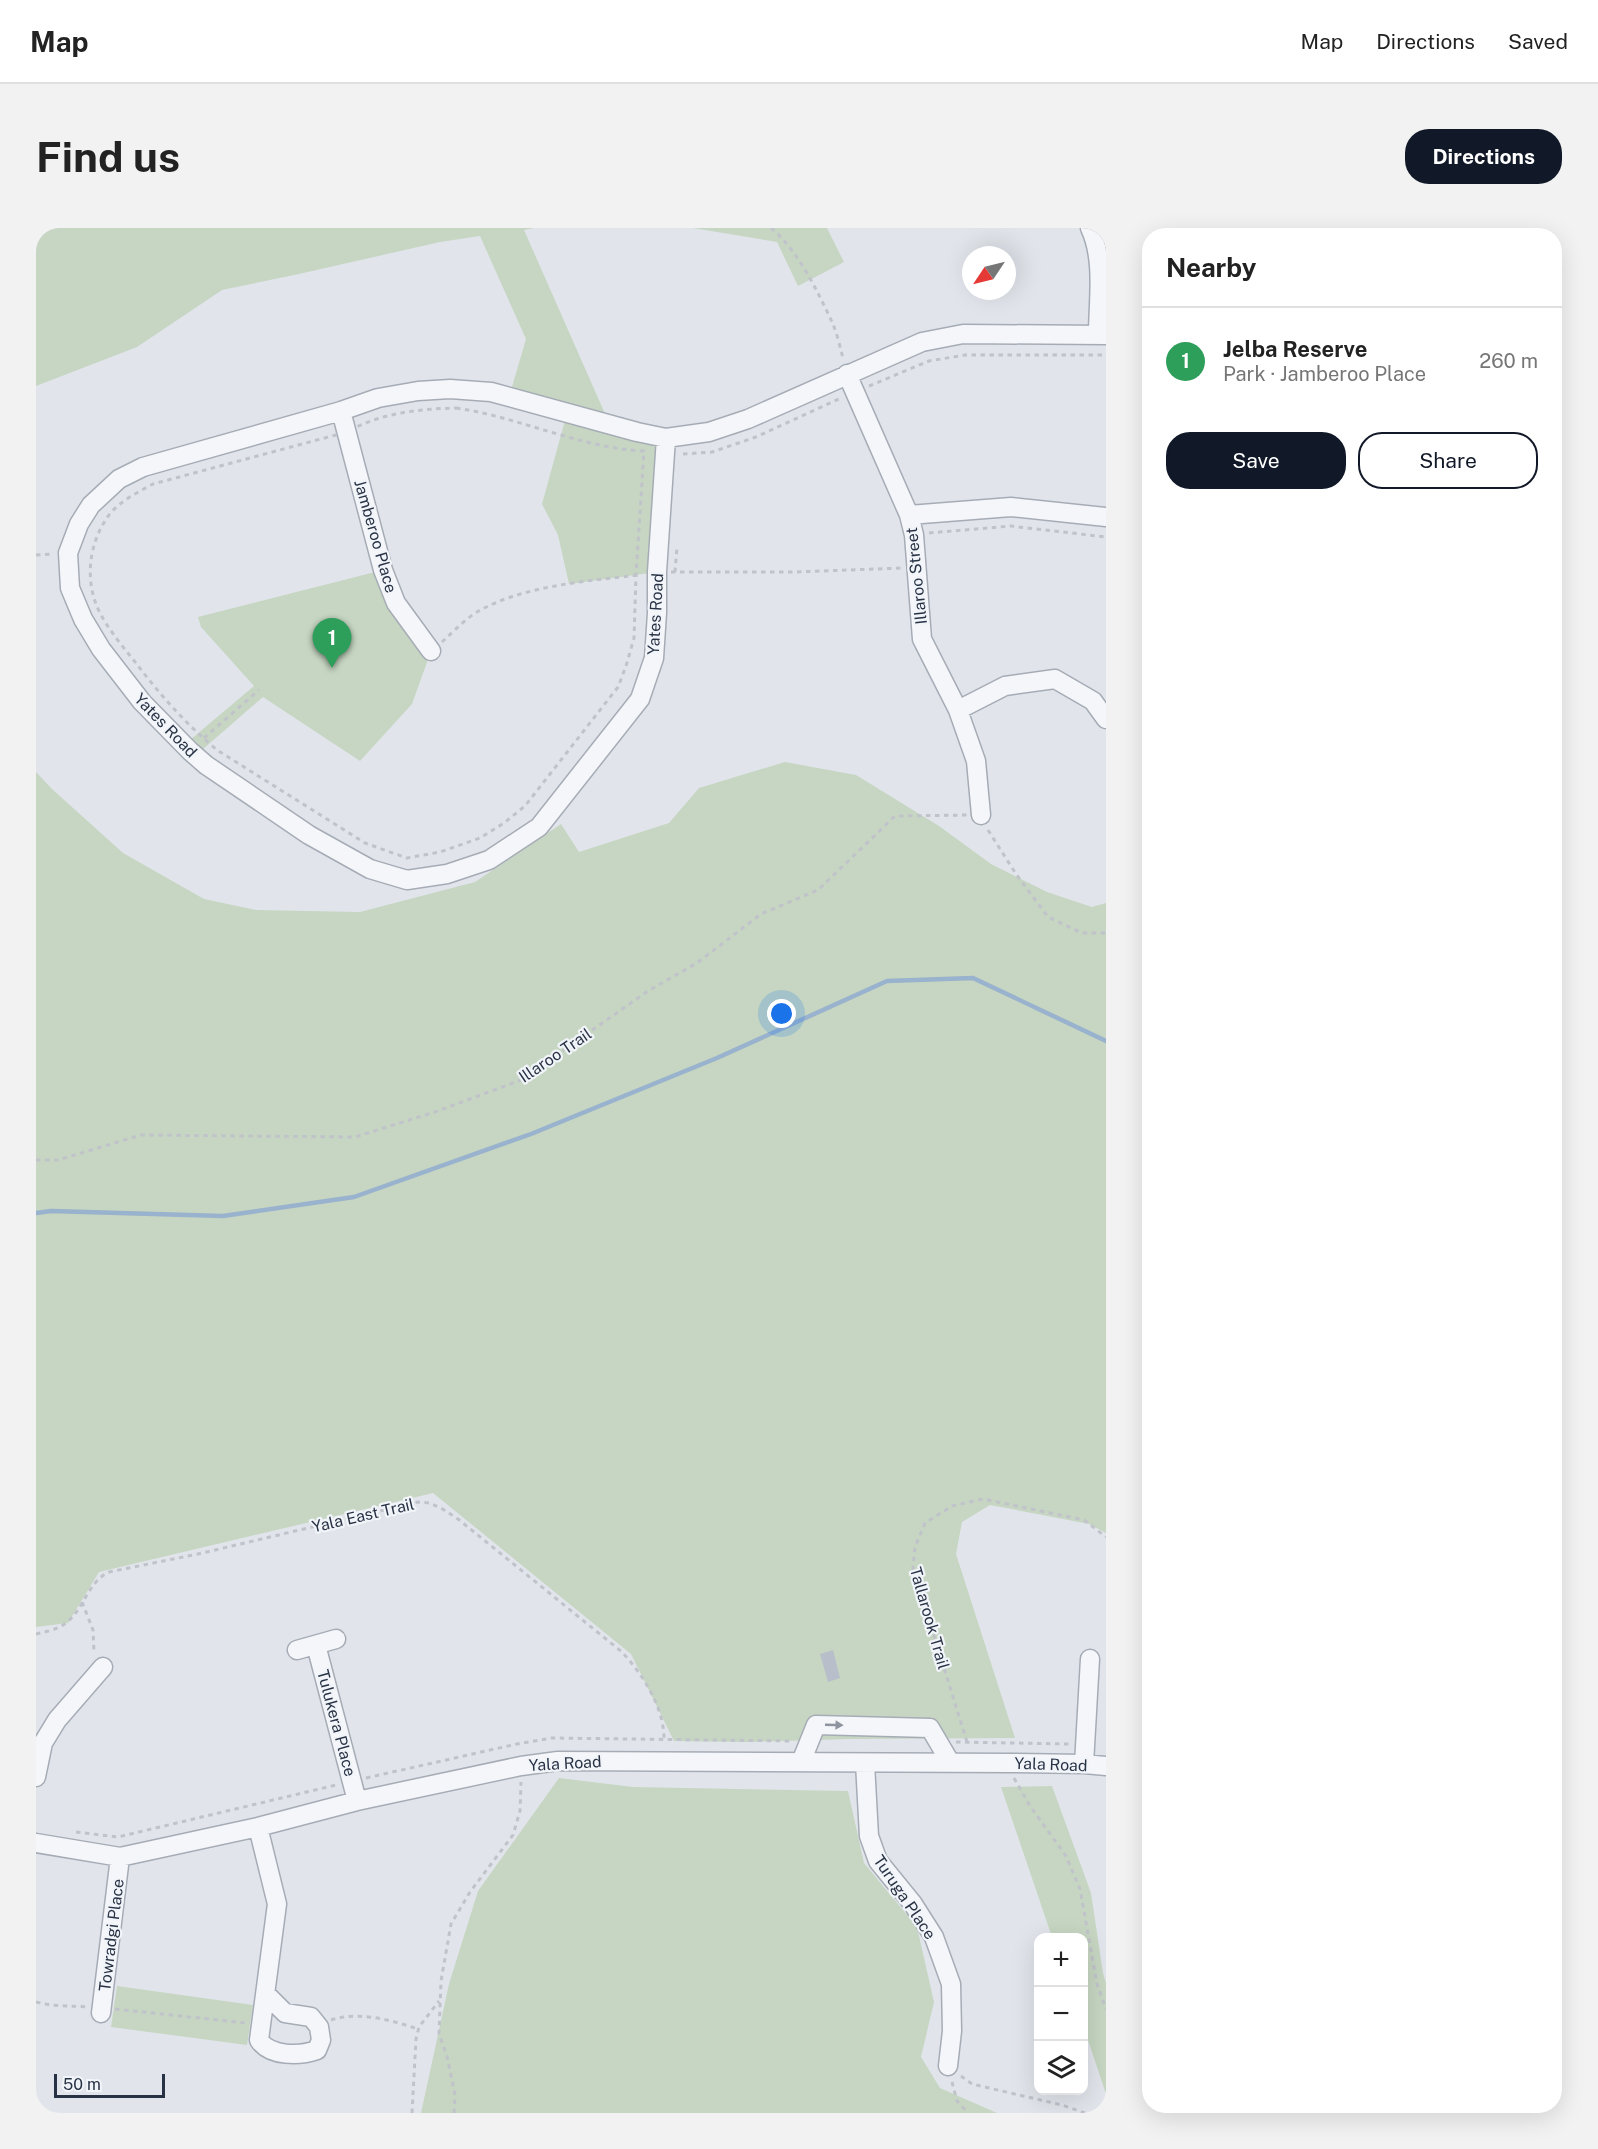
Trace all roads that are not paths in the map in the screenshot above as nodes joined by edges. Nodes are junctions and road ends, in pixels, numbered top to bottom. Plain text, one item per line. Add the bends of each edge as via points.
1 (1090, 228) edge
2 (1102, 335) edge
3 (847, 374) junction
4 (341, 411) junction
5 (666, 438) junction
6 (909, 515) junction
7 (1106, 517) edge
8 (431, 651) road end
9 (958, 710) junction
10 (1106, 719) edge
11 (981, 815) road end
12 (336, 1639) dead end
13 (316, 1645) junction
14 (297, 1650) dead end
15 (1090, 1659) dead end
16 (101, 1670) road end
17 (801, 1762) junction
18 (950, 1762) junction
19 (865, 1763) junction
20 (1084, 1764) junction
21 (1106, 1766) edge
22 (36, 1777) edge
23 (357, 1801) junction
24 (258, 1827) junction
25 (36, 1843) edge
26 (120, 1857) junction
27 (266, 1994) junction
28 (102, 2010) road end
29 (948, 2066) road end

1 - 2 street via 1099,260
2 - 3 street, Yates Road via 963,334 922,342
3 - 5 street, Yates Road via 748,419 709,432
3 - 6 street, Illaroo Street
4 - 5 street, Yates Road via 418,391 491,392
4 - 5 street, Yates Road via 143,467 119,479 79,524 68,553 70,588 101,649 142,702 190,751 309,835 370,869 408,880 447,874 489,860 539,827 640,699 654,658
4 - 8 street, Jamberoo Place via 383,570 396,603
6 - 7 street via 1011,507
6 - 9 street, Illaroo Street via 922,639
9 - 10 street via 1005,686 1055,680 1093,701
9 - 11 street, Illaroo Street via 976,761
12 - 13 street
13 - 14 street
13 - 23 street, Tulukera Place
15 - 20 street
16 - 22 street via 57,1720 43,1743
17 -> 18 street via 816,1725 930,1728
17 - 19 street, Yala Road
17 - 23 street, Yala Road via 558,1761
18 - 19 street, Yala Road
18 - 20 street, Yala Road
19 - 29 street, Turuga Place via 869,1836 878,1861 934,1937 951,1984
20 - 21 street, Yala Road
23 - 24 street, Yala Road
24 - 26 street, Yala Road
24 - 27 street via 277,1904
25 - 26 street, Yala Road
26 - 28 street, Towradgi Place
27 - 27 street via 285,2013 310,2017 319,2027 321,2040 316,2050 281,2053 264,2047 260,2040

